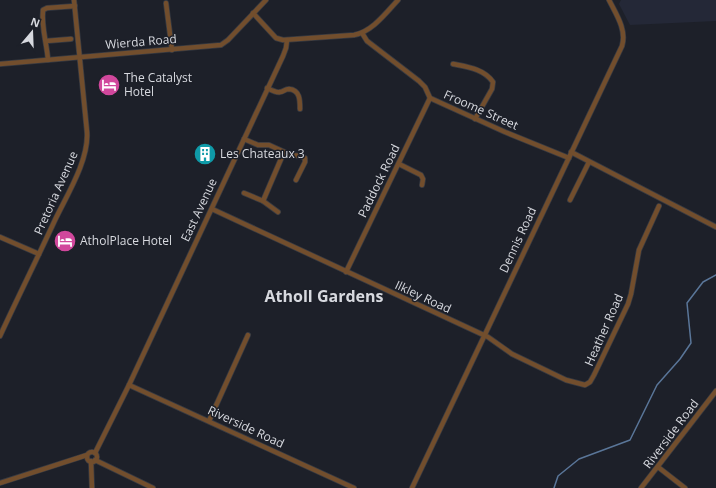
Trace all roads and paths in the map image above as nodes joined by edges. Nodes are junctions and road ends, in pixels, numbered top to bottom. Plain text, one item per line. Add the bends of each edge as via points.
1 (74, 0) edge
2 (266, 0) edge
3 (398, 0) edge
4 (609, 0) edge
5 (166, 3) dead end
6 (75, 6) junction
7 (253, 13) junction
8 (362, 34) junction
9 (71, 39) dead end
10 (287, 40) junction
11 (46, 41) junction
12 (172, 50) junction
13 (79, 58) junction
14 (48, 60) junction
15 (0, 64) edge
16 (453, 64) dead end
17 (267, 88) junction
18 (430, 98) junction
19 (300, 108) dead end
20 (475, 119) junction
21 (244, 139) junction
22 (284, 152) junction
23 (571, 152) junction
24 (569, 158) junction
25 (589, 162) junction
26 (399, 164) junction
27 (296, 180) dead end
28 (422, 185) dead end
29 (244, 193) dead end
30 (570, 200) dead end
31 (263, 201) junction
32 (659, 206) dead end
33 (212, 209) junction
34 (278, 212) dead end
35 (716, 227) edge
36 (0, 236) edge
37 (39, 254) junction
38 (346, 272) junction
39 (248, 335) dead end
40 (0, 336) edge
41 (484, 336) junction
42 (129, 385) junction
43 (580, 385) joint
44 (716, 391) edge
45 (209, 421) junction
46 (95, 453) junction
47 (87, 455) junction
48 (93, 461) junction
49 (658, 467) junction
50 (0, 482) edge
51 (92, 488) edge
52 (153, 488) edge
53 (354, 488) edge
54 (412, 488) edge
55 (642, 488) edge
56 (684, 488) edge

1 - 6 street, Pretoria Avenue
2 - 7 street, Wierda Road
3 - 8 street
4 - 23 street, Dennis Road via 622,27 623,42
5 - 12 street
6 - 11 street via 43,10
6 - 13 street, Pretoria Avenue
7 - 10 street via 276,38
7 - 12 street, Wierda Road via 224,44
8 - 10 street
8 - 18 street, Froome Street via 367,41 423,85
9 - 11 street
10 - 17 street, East Avenue via 285,51
11 - 14 street
12 - 13 street, Wierda Road
13 - 14 street, Wierda Road
13 - 37 street, Pretoria Avenue via 87,146
14 - 15 street, Wierda Road
16 - 20 street via 473,68 488,76 493,82 492,89
17 - 19 street via 278,92 293,90 301,99
17 - 21 street, East Avenue
18 - 20 street, Froome Street
18 - 26 street, Paddock Road
20 - 24 street, Froome Street
21 - 22 street via 258,145 270,145
21 - 33 street, East Avenue
22 - 27 street via 305,158
22 - 31 street
23 - 24 street, Dennis Road
23 - 25 street
24 - 41 street, Dennis Road
25 - 30 street
25 - 35 street
26 - 28 street via 421,175
26 - 38 street, Paddock Road
29 - 31 street
31 - 34 street
32 - 43 street, Heather Road via 641,245 628,304 592,379 587,385
33 - 38 street, Ilkley Road
33 - 42 street, East Avenue
36 - 37 street
37 - 40 street, Pretoria Avenue
38 - 41 street, Ilkley Road
39 - 45 street
41 - 43 street, Ilkley Road via 512,354
41 - 54 street, Dennis Road
42 - 45 street, Riverside Road
42 - 46 street, East Avenue
44 - 49 street, Riverside Road
45 - 53 street, Riverside Road
46 - 47 street via 90,452
46 - 48 street
47 - 48 street via 88,459
47 - 50 street
48 - 51 street
48 - 52 street
49 - 55 street, Riverside Road
49 - 56 street

